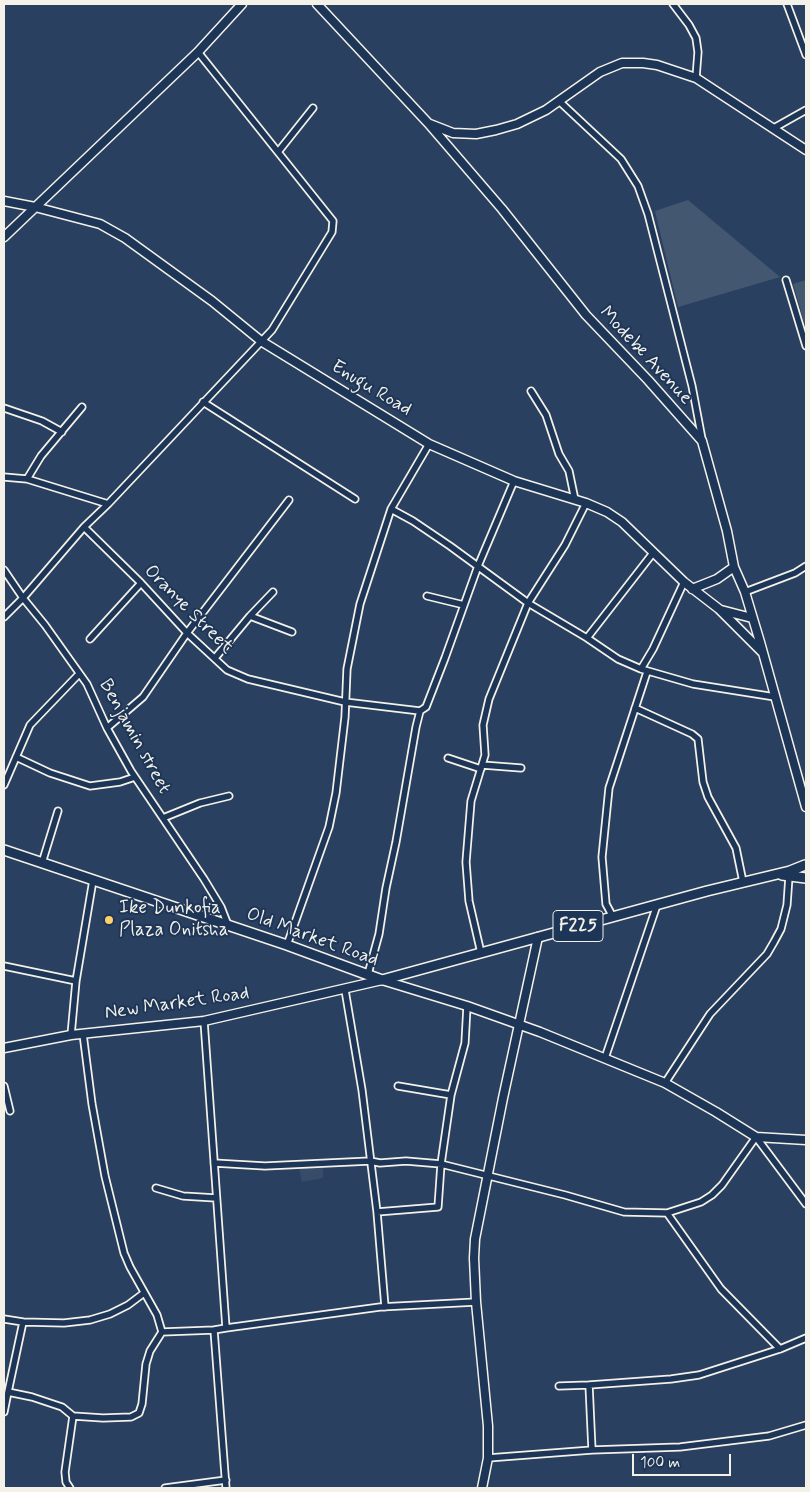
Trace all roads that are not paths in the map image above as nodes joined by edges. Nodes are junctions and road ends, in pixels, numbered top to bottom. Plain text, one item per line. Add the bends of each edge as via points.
1 (242, 4) edge
2 (317, 4) edge
3 (673, 4) edge
4 (787, 4) edge
5 (198, 52) junction
6 (806, 55) edge
7 (696, 78) junction
8 (559, 101) junction
9 (313, 108) dead end
10 (806, 110) edge
11 (428, 123) junction
12 (774, 128) junction
13 (806, 150) edge
14 (278, 152) junction
15 (4, 202) edge
16 (35, 207) junction
17 (4, 237) edge
18 (786, 280) dead end
19 (262, 341) junction
20 (806, 346) edge
21 (531, 391) dead end
22 (203, 402) junction
23 (82, 407) dead end
24 (4, 408) edge
25 (62, 432) junction
26 (702, 442) junction
27 (429, 444) junction
28 (4, 477) edge
29 (27, 480) junction
30 (514, 481) junction
31 (355, 499) dead end
32 (289, 500) dead end
33 (575, 500) junction
34 (586, 503) junction
35 (108, 504) junction
36 (391, 509) junction
37 (84, 527) junction
38 (653, 553) junction
39 (478, 566) junction
40 (806, 566) edge
41 (734, 567) junction
42 (4, 570) edge
43 (684, 582) junction
44 (141, 584) junction
45 (692, 589) junction
46 (273, 592) dead end
47 (744, 592) junction
48 (427, 596) dead end
49 (23, 598) junction
50 (528, 602) junction
51 (464, 605) junction
52 (719, 609) junction
53 (250, 616) junction
54 (4, 617) edge
55 (752, 618) junction
56 (292, 632) dead end
57 (187, 633) junction
58 (587, 638) junction
59 (90, 639) dead end
60 (763, 653) junction
61 (215, 658) junction
62 (644, 671) junction
63 (79, 674) junction
64 (775, 697) junction
65 (345, 702) junction
66 (635, 708) junction
67 (420, 711) junction
68 (108, 728) junction
69 (16, 758) junction
70 (448, 758) dead end
71 (481, 767) junction
72 (521, 768) dead end
73 (135, 777) junction
74 (4, 785) edge
75 (229, 796) dead end
76 (806, 807) edge
77 (58, 811) dead end
78 (163, 818) junction
79 (4, 850) edge
80 (42, 863) junction
81 (806, 866) edge
82 (774, 874) junction
83 (789, 876) junction
84 (806, 878) edge
85 (93, 880) junction
86 (744, 882) junction
87 (658, 905) junction
88 (613, 917) junction
89 (228, 925) junction
90 (538, 937) junction
91 (287, 945) junction
92 (481, 953) junction
93 (4, 966) edge
94 (368, 974) junction
95 (382, 980) junction
96 (76, 982) junction
97 (346, 990) junction
98 (467, 1006) junction
99 (204, 1020) junction
100 (519, 1025) junction
101 (83, 1034) junction
102 (72, 1035) junction
103 (4, 1048) edge
104 (605, 1058) junction
105 (665, 1083) junction
106 (4, 1086) edge
107 (398, 1086) dead end
108 (451, 1095) junction
109 (10, 1111) dead end
110 (756, 1137) junction
111 (806, 1140) edge
112 (370, 1160) junction
113 (214, 1163) junction
114 (441, 1164) junction
115 (488, 1176) junction
116 (156, 1188) dead end
117 (216, 1198) junction
118 (806, 1204) edge
119 (376, 1212) junction
120 (667, 1213) junction
121 (144, 1293) junction
122 (476, 1302) junction
123 (385, 1307) junction
124 (4, 1319) edge
125 (23, 1322) junction
126 (226, 1328) junction
127 (214, 1330) junction
128 (162, 1332) junction
129 (806, 1338) edge
130 (780, 1349) junction
131 (590, 1385) junction
132 (559, 1386) dead end
133 (8, 1392) junction
134 (4, 1412) edge
135 (73, 1416) junction
136 (806, 1425) edge
137 (592, 1450) junction
138 (488, 1458) junction
139 (226, 1480) junction
140 (70, 1488) edge
141 (165, 1488) edge
142 (226, 1488) edge
143 (482, 1488) edge

1 - 5 street
2 - 11 street, Modebe Avenue
3 - 7 street via 696,38
4 - 6 street
5 - 14 street
5 - 16 street
7 - 8 street via 657,65 622,63 600,72
7 - 12 street
8 - 11 street via 517,124 476,134 453,133
8 - 26 street via 621,159 638,186 690,376
9 - 14 street
10 - 12 street
11 - 26 street, Modebe Avenue via 586,315
12 - 13 street
14 - 19 street via 333,221 334,228 272,330
15 - 16 street, Enugu Road
16 - 17 street
16 - 19 street, Enugu Road via 100,224 125,238
18 - 20 street
19 - 22 street
19 - 27 street, Enugu Road
21 - 33 street via 546,415 559,454 570,471
22 - 31 street
22 - 35 street
23 - 25 street
24 - 25 street via 42,421
25 - 29 street via 41,456
26 - 41 street, Modebe Avenue
27 - 30 street, Enugu Road
27 - 36 street
28 - 29 street
29 - 35 street
30 - 33 street, Enugu Road
30 - 39 street
32 - 57 street
33 - 34 street, Enugu Road
34 - 38 street, Enugu Road via 622,522
34 - 50 street via 565,545
35 - 37 street
36 - 39 street
36 - 65 street via 360,604 347,669
37 - 44 street, Oranye Street
37 - 49 street
38 - 43 street, Enugu Road
38 - 58 street
39 - 50 street
39 - 51 street
40 - 47 street
41 - 45 street via 717,579
41 - 47 street, Modebe Avenue
42 - 49 street, Benjamin street
43 - 45 street, Enugu Road
43 - 62 street
44 - 57 street, Oranye Street
44 - 59 street
45 - 52 street, Enugu Road
46 - 53 street
47 - 55 street, Modebe Avenue
48 - 51 street
49 - 54 street
49 - 63 street, Benjamin street
50 - 58 street
50 - 71 street via 489,699 483,725 485,755
51 - 67 street via 426,707
52 - 55 street
52 - 60 street
53 - 56 street
53 - 61 street
55 - 60 street, Modebe Avenue
57 - 61 street, Oranye Street
57 - 68 street via 143,697
58 - 62 street via 618,659
60 - 64 street, Modebe Avenue
61 - 65 street, Oranye Street via 227,670 248,679
62 - 64 street via 694,684
62 - 66 street
63 - 68 street, Benjamin street
63 - 69 street via 30,725
64 - 76 street, Modebe Avenue
65 - 67 street, Oranye Street
65 - 91 street via 336,793 329,827
66 - 86 street via 698,739 703,782 736,848
66 - 88 street via 616,763 607,803 603,885 606,904
67 - 94 street via 379,934
68 - 73 street, Benjamin street
69 - 73 street via 90,786
69 - 74 street
70 - 71 street
71 - 72 street
71 - 92 street via 471,801 466,862 469,901
73 - 78 street, Benjamin street
75 - 78 street via 200,803
77 - 80 street
78 - 89 street, Benjamin street via 204,879
79 - 80 main road, Old Market Road
80 - 85 main road, Old Market Road
81 - 82 main road, F225
82 - 83 main road, F225
82 - 86 main road, F225
83 - 84 main road, F225
83 - 105 street via 781,929 767,954 710,1014
85 - 89 main road, Old Market Road
85 - 96 street
86 - 87 main road, F225
87 - 88 main road, F225
87 - 104 street
88 - 90 main road, F225
89 - 91 main road, Old Market Road
90 - 92 main road, F225
90 - 100 street
91 - 94 main road, Old Market Road
92 - 95 main road, F225
93 - 96 street
94 - 95 main road, Old Market Road
95 - 97 street, New Market Road
95 - 98 street
96 - 102 street
97 - 99 street, New Market Road
97 - 112 street
98 - 100 street
98 - 108 street via 465,1043
99 - 101 street, New Market Road
99 - 113 street
100 - 104 street
100 - 115 street
101 - 102 street, New Market Road
101 - 121 street via 107,1184 124,1253
102 - 103 street, New Market Road
104 - 105 street
105 - 110 street
106 - 109 street
107 - 108 street
108 - 114 street
110 - 111 street
110 - 118 street
110 - 120 street via 712,1195
112 - 113 street via 265,1166
112 - 114 street
112 - 119 street
113 - 117 street
114 - 115 street
114 - 119 street via 438,1207
115 - 120 street via 624,1212
115 - 122 street via 475,1239
116 - 117 street via 183,1196
117 - 126 street
119 - 123 street
120 - 130 street via 721,1288
121 - 125 street via 110,1314 90,1320
121 - 128 street via 157,1315
122 - 123 street
122 - 138 street
123 - 126 street
124 - 125 street
125 - 133 street
126 - 127 street
127 - 128 street
127 - 139 street
128 - 135 street via 146,1364 138,1413 131,1417
129 - 130 street
130 - 131 street via 699,1375
131 - 132 street
131 - 137 street
133 - 134 street
133 - 135 street via 62,1407
135 - 140 street via 65,1472
136 - 137 street via 769,1436 689,1446
137 - 138 street
138 - 143 street
139 - 141 street
139 - 142 street

